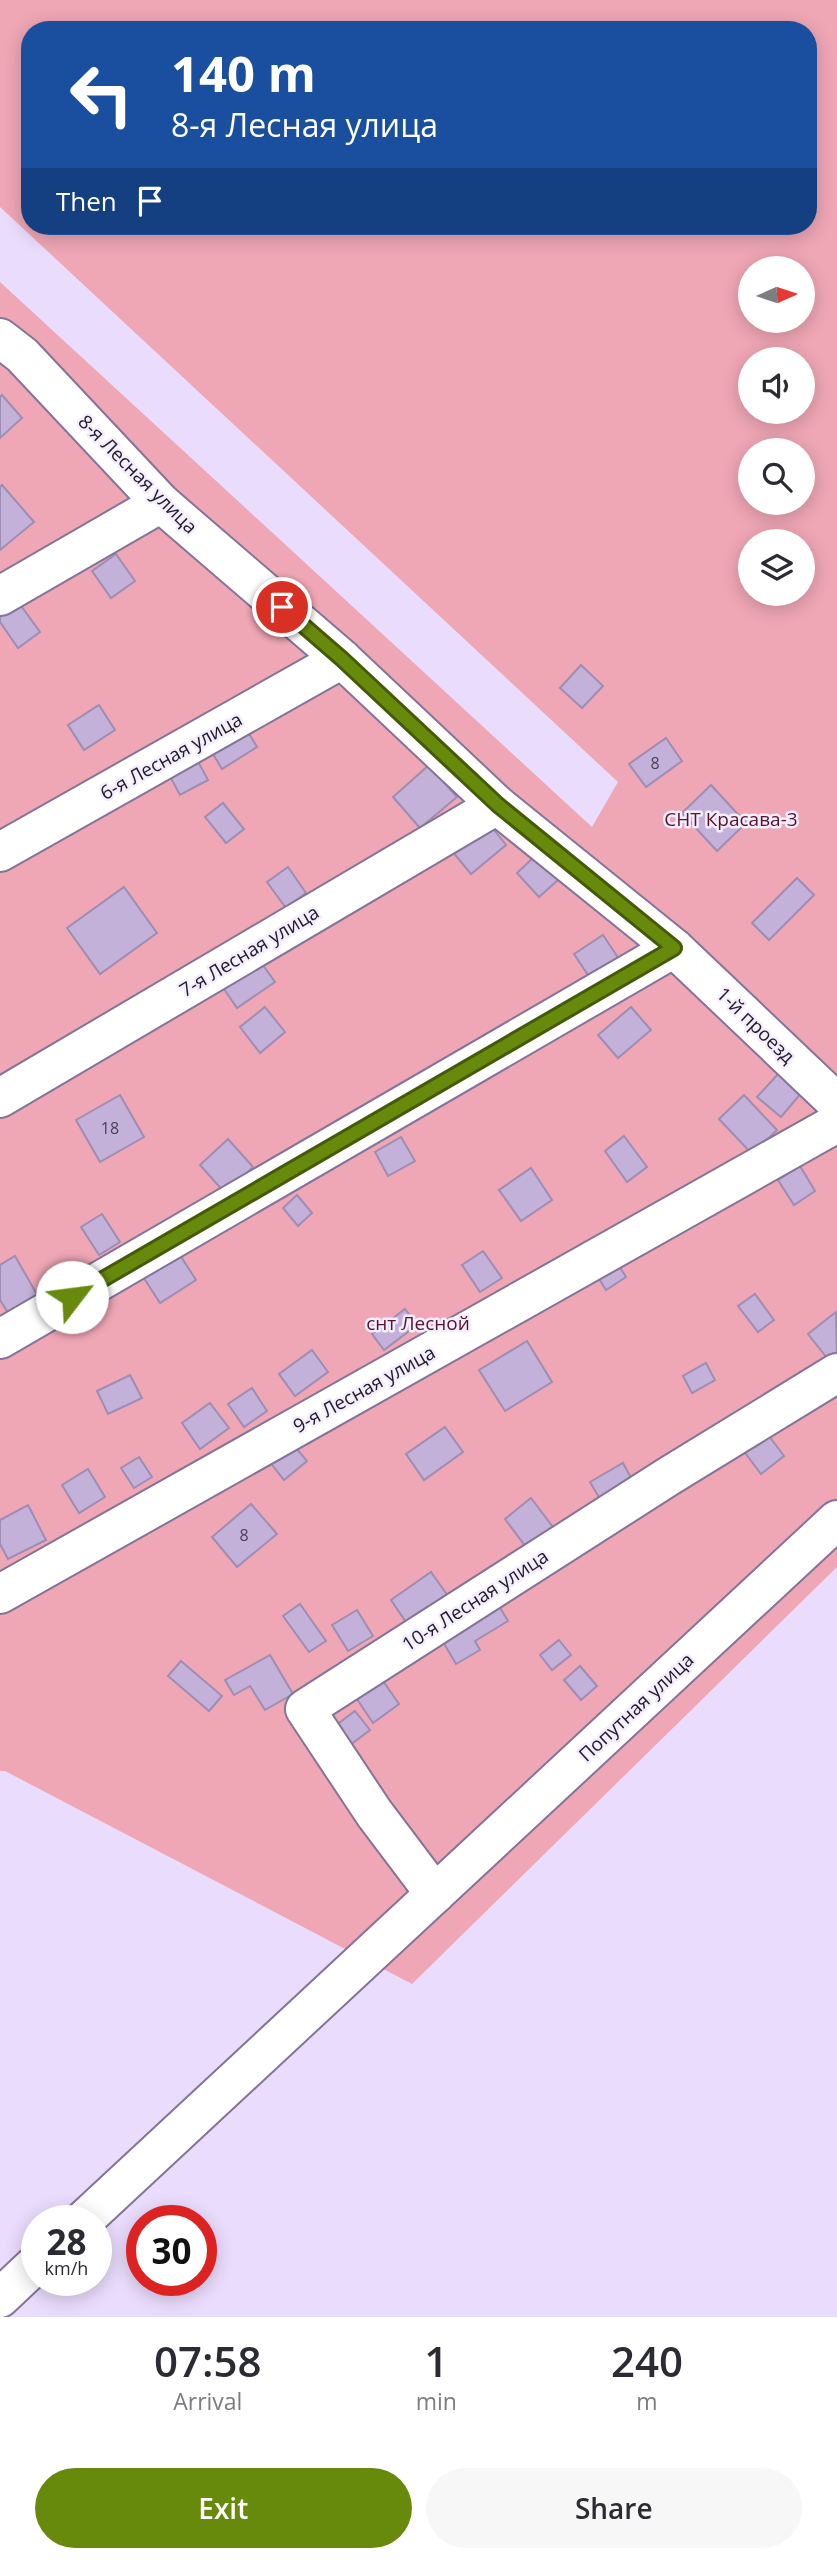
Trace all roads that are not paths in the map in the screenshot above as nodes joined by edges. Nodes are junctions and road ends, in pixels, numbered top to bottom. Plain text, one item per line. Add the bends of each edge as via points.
1 (7, 353) edge
2 (162, 503) junction
3 (0, 596) edge
4 (342, 659) junction
5 (498, 805) junction
6 (0, 852) edge
7 (674, 948) junction
8 (0, 1098) edge
9 (837, 1103) edge
10 (837, 1122) edge
11 (0, 1339) edge
12 (837, 1373) edge
13 (837, 1520) edge
14 (0, 1594) edge
15 (435, 1894) junction
16 (100, 2205) edge
17 (21, 2278) edge
18 (0, 2298) edge

1 - 2 street, 8-я Лесная улица
2 - 3 street
2 - 4 street, 8-я Лесная улица
4 - 5 street, 8-я Лесная улица
4 - 6 street, 6-я Лесная улица
5 - 7 street, 8-я Лесная улица
5 - 8 street, 7-я Лесная улица
7 - 9 street, 1-й проезд
7 - 11 street
10 - 14 street, 9-я Лесная улица
12 - 15 street, 10-я Лесная улица via 305,1710
13 - 15 street, Попутная улица
15 - 16 street, Попутная улица
17 - 18 street

